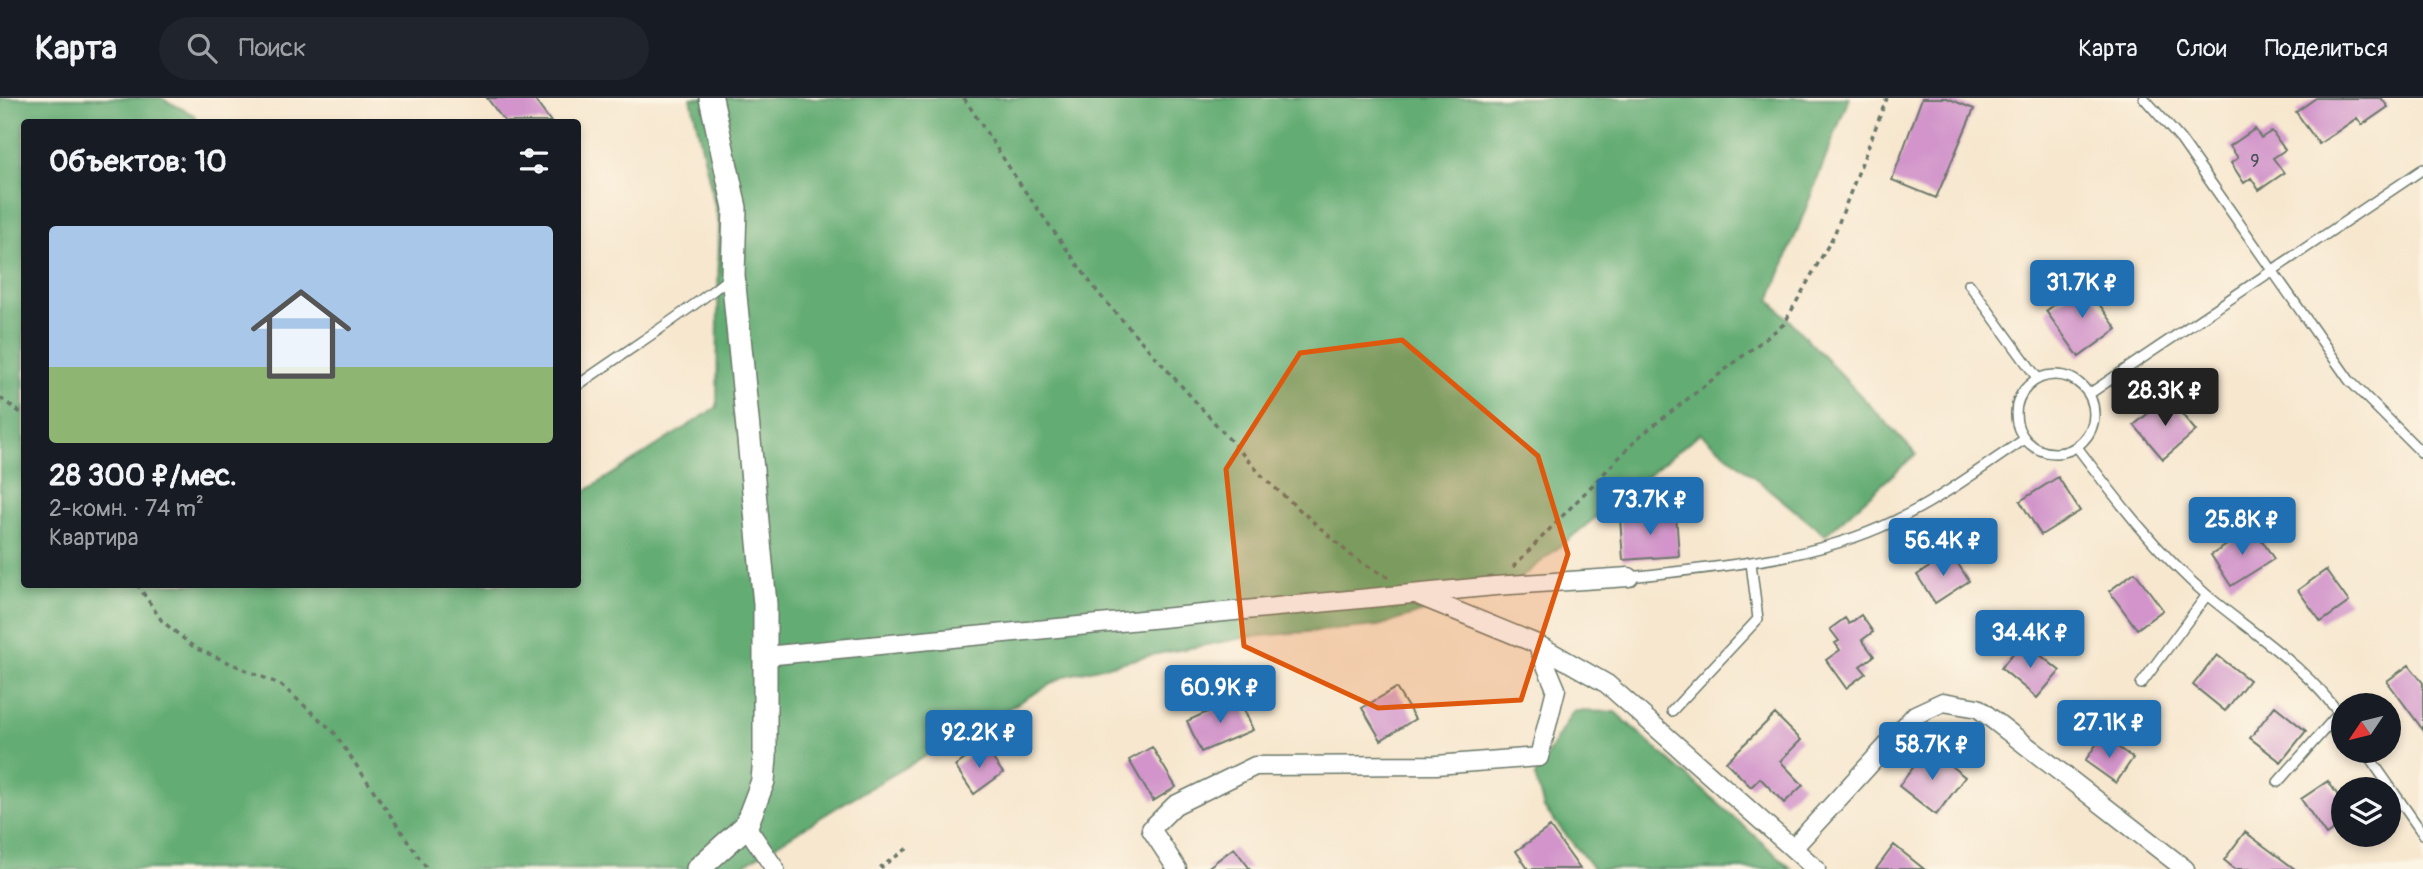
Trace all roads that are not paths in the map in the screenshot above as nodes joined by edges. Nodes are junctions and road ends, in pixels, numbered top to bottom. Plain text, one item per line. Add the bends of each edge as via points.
1 (711, 98) edge
2 (2144, 98) edge
3 (2423, 169) edge
4 (2275, 271) junction
5 (733, 275) junction
6 (1969, 284) dead end
7 (2038, 379) junction
8 (581, 383) edge
9 (2089, 394) junction
10 (2025, 439) junction
11 (2077, 447) junction
12 (2423, 454) edge
13 (1751, 563) junction
14 (1629, 577) joint
15 (1418, 595) junction
16 (2207, 595) junction
17 (1537, 644) junction
18 (765, 656) junction
19 (2141, 684) dead end
20 (2331, 705) edge
21 (1672, 711) dead end
22 (2331, 726) edge
23 (2373, 763) edge
24 (2278, 782) dead end
25 (747, 826) junction
26 (2423, 834) edge
27 (1793, 848) junction
28 (698, 869) edge
29 (775, 869) edge
30 (1177, 869) edge
31 (1816, 869) edge
32 (2185, 869) edge

1 - 5 street via 735,208
2 - 4 lane via 2181,140
3 - 4 lane
4 - 9 lane
4 - 12 lane via 2349,380
5 - 8 lane
5 - 18 street via 765,604
6 - 7 lane
7 - 9 lane via 2072,379
7 - 10 lane via 2028,386 2017,406 2016,418
9 - 11 lane via 2094,417 2086,439
10 - 11 lane via 2044,452
10 - 13 lane via 1909,514 1846,541
11 - 16 lane via 2133,521
13 - 14 lane
13 - 21 lane via 1758,619
14 - 15 street
15 - 17 street
15 - 18 street
16 - 19 lane
16 - 20 lane via 2291,660
17 - 27 street via 1607,684
17 - 30 street via 1556,689 1539,757 1436,765 1255,766 1175,805 1151,829
18 - 25 street via 763,782
22 - 24 lane
23 - 26 lane
25 - 28 street
25 - 29 street
27 - 31 street
27 - 32 street via 1914,715 1943,702 1978,708

